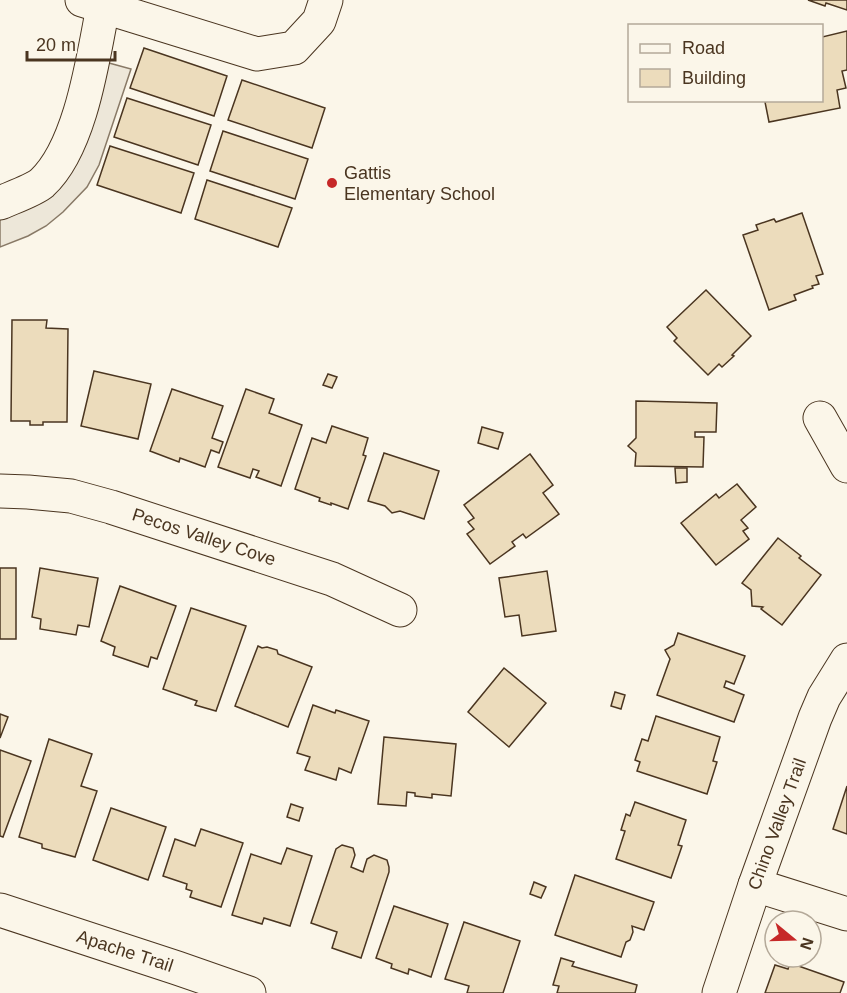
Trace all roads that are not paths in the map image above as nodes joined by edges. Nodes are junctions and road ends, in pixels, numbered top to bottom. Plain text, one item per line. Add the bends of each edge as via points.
1 (326, 0) edge
2 (92, 3) edge
3 (0, 203) edge
4 (820, 418) dead end
5 (847, 466) edge
6 (0, 491) edge
7 (400, 610) dead end
8 (847, 660) edge
9 (755, 885) junction
10 (0, 910) edge
11 (847, 914) edge
12 (249, 993) edge
13 (719, 993) edge

1 - 2 street via 319,21 294,48 257,54
2 - 3 street via 77,124 60,162 41,184
4 - 5 street
6 - 7 street, Pecos Valley Cove via 71,496 111,507 332,579
8 - 9 street, Chino Valley Trail via 815,718
9 - 11 street
9 - 13 street, Chino Valley Trail
10 - 12 street, Apache Trail

